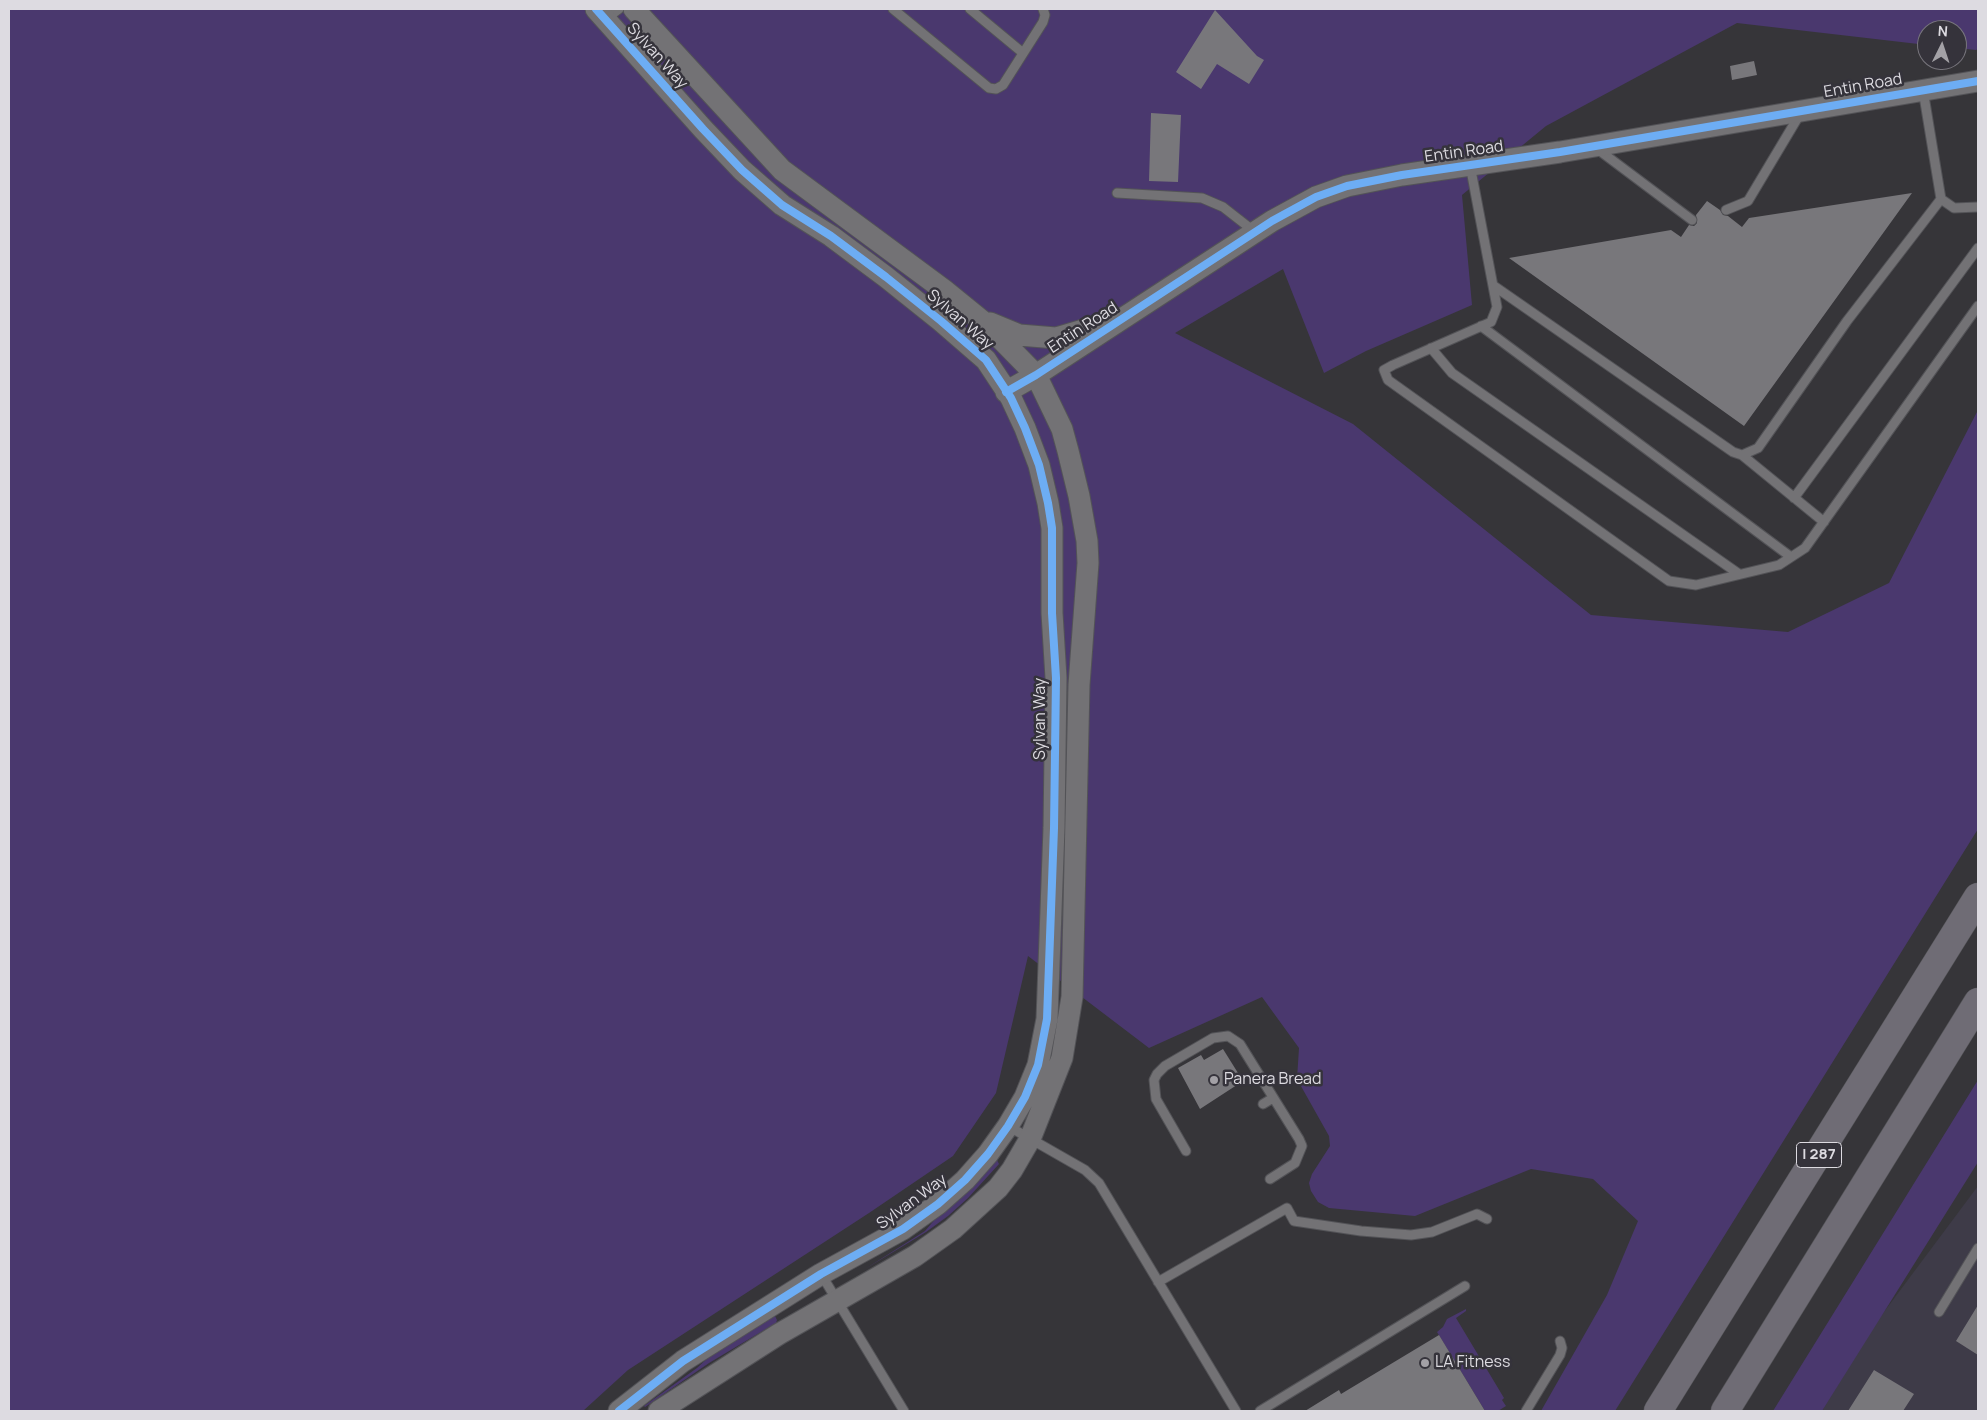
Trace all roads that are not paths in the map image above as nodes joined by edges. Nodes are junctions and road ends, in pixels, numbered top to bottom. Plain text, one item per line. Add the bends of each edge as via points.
1 (634, 9) edge
2 (893, 9) edge
3 (970, 9) edge
4 (1043, 9) edge
5 (607, 12) edge
6 (1023, 53) junction
7 (1978, 81) edge
8 (1923, 90) junction
9 (1802, 111) junction
10 (1594, 146) junction
11 (1470, 165) junction
12 (1116, 193) dead end
13 (1941, 199) junction
14 (1978, 207) edge
15 (1726, 210) dead end
16 (1692, 220) dead end
17 (1255, 232) junction
18 (1978, 248) edge
19 (1494, 286) junction
20 (1978, 306) edge
21 (973, 314) junction
22 (1124, 317) junction
23 (1481, 326) junction
24 (1431, 348) junction
25 (1036, 375) junction
26 (1006, 392) junction
27 (1742, 454) junction
28 (1794, 498) junction
29 (1824, 522) junction
30 (1790, 557) junction
31 (1739, 574) junction
32 (1076, 848) junction
33 (1053, 849) junction
34 (1978, 897) edge
35 (1978, 1002) edge
36 (1273, 1098) junction
37 (1263, 1104) dead end
38 (1008, 1126) junction
39 (1030, 1139) junction
40 (1186, 1151) dead end
41 (1270, 1180) dead end
42 (1487, 1219) dead end
43 (1978, 1248) edge
44 (821, 1274) junction
45 (1158, 1282) junction
46 (1465, 1286) dead end
47 (837, 1300) junction
48 (1939, 1312) dead end
49 (1560, 1341) dead end
50 (619, 1411) edge
51 (658, 1411) edge
52 (904, 1411) edge
53 (1236, 1411) edge
54 (1260, 1411) edge
55 (1526, 1411) edge
56 (1658, 1411) edge
57 (1725, 1411) edge

1 - 21 street, Sylvan Way via 782,170
2 - 6 lane via 989,88 1003,85
3 - 6 lane
4 - 6 lane via 1043,22
5 - 26 street, Sylvan Way via 742,170 782,205 847,248 941,321 986,360
7 - 8 street, Entin Road
8 - 9 street, Entin Road
8 - 13 lane
9 - 10 street, Entin Road
9 - 15 lane via 1748,201
10 - 11 street, Entin Road
10 - 16 lane
11 - 17 street, Entin Road via 1347,186 1316,197
11 - 19 lane
12 - 17 lane via 1202,198 1223,207
13 - 14 lane via 1954,208
13 - 27 lane via 1847,321 1758,448
17 - 22 street, Entin Road
18 - 28 lane
19 - 23 lane via 1497,306 1491,322
19 - 27 lane via 1733,452
20 - 29 lane
21 - 22 street via 1019,335 1056,338
21 - 25 street, Sylvan Way
22 - 25 street, Entin Road
23 - 24 lane
23 - 30 lane
24 - 31 lane via 1452,373
24 - 31 lane via 1384,370 1388,380 1669,581 1696,585
25 - 26 street, Entin Road
25 - 32 street, Sylvan Way via 1062,430 1087,540 1079,685
26 - 33 street, Sylvan Way via 1039,465 1052,528 1056,678
27 - 28 lane
28 - 29 lane
29 - 30 lane via 1805,548
30 - 31 lane via 1779,564
32 - 33 street
32 - 39 street, Sylvan Way via 1069,1020 1062,1058
33 - 38 street, Sylvan Way via 1047,1019 1038,1065
34 - 56 highway, I 287
35 - 57 highway
36 - 37 lane
36 - 40 lane via 1240,1044 1228,1036 1212,1038 1173,1061 1157,1074 1154,1093
36 - 41 lane via 1302,1146 1295,1163
38 - 39 lane
38 - 44 street, Sylvan Way via 965,1180 938,1204 903,1229
39 - 45 lane via 1085,1170 1099,1183
39 - 47 street, Sylvan Way via 998,1188 953,1229 915,1256
42 - 45 lane via 1477,1214 1432,1232 1411,1235 1294,1221 1287,1208
43 - 48 lane
44 - 47 lane
44 - 50 street, Sylvan Way via 683,1361
45 - 53 lane
46 - 54 lane
47 - 51 street, Sylvan Way
47 - 52 lane
49 - 55 lane via 1560,1355

